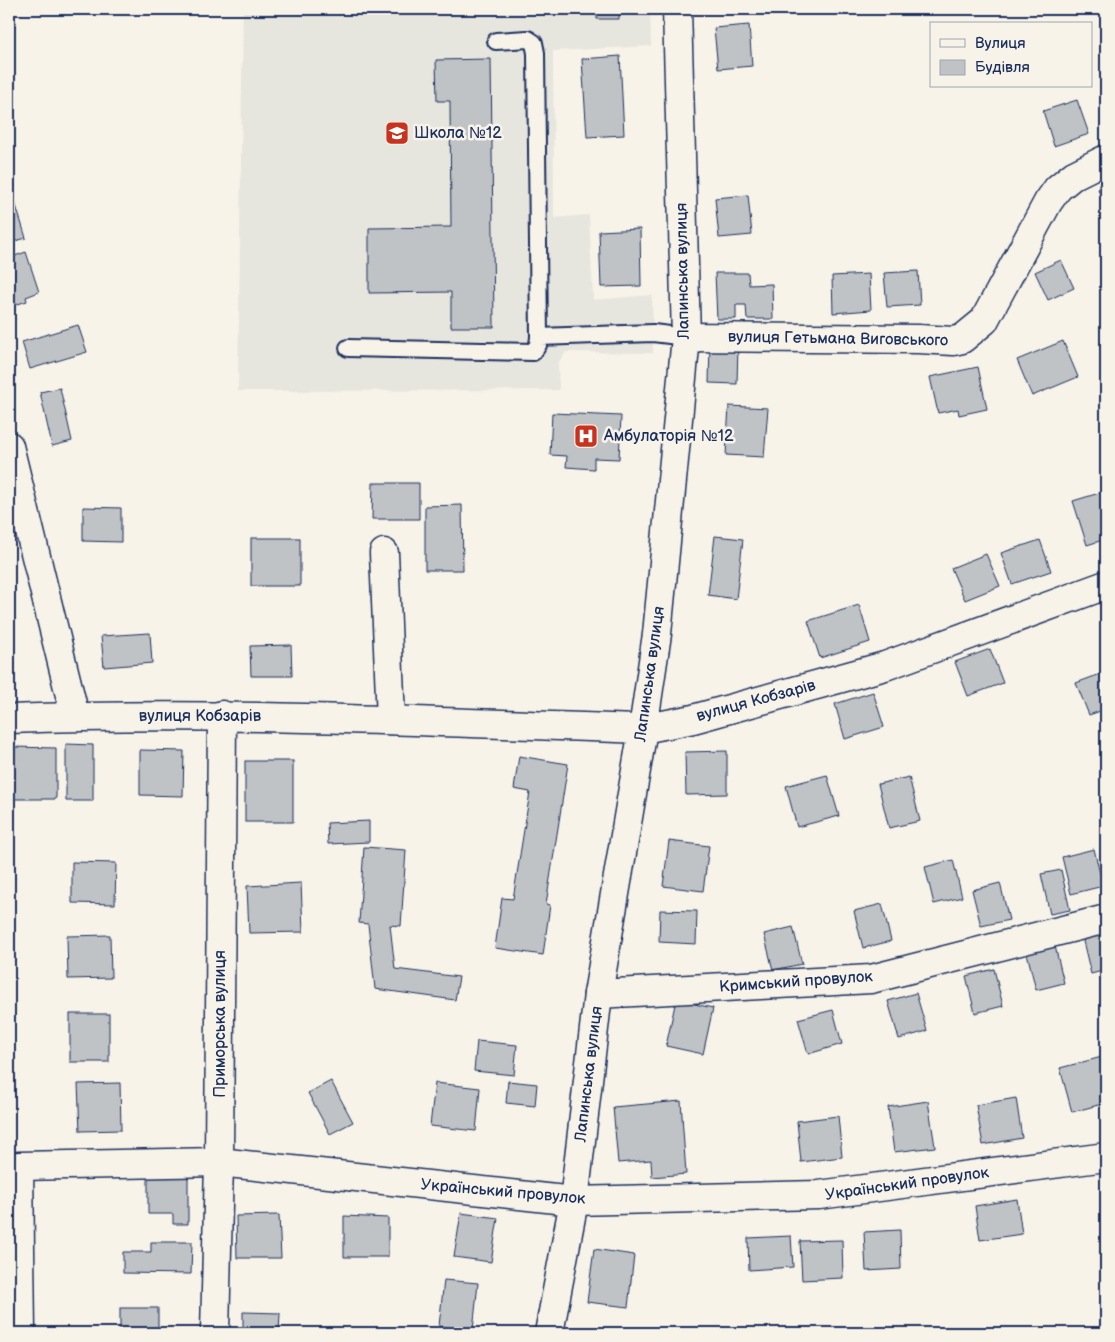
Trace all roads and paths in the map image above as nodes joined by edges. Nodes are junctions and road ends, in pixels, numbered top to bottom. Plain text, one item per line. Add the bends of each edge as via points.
1 (677, 9) edge
2 (496, 41) dead end
3 (1106, 158) edge
4 (539, 337) junction
5 (686, 337) junction
6 (348, 348) dead end
7 (9, 446) edge
8 (384, 553) dead end
9 (1106, 585) edge
10 (75, 716) junction
11 (222, 716) junction
12 (9, 719) edge
13 (391, 720) junction
14 (643, 729) junction
15 (1106, 919) edge
16 (598, 994) junction
17 (1106, 1157) edge
18 (219, 1162) junction
19 (574, 1201) junction
20 (21, 1333) edge
21 (215, 1333) edge
22 (549, 1333) edge

1 - 5 street, Лапинська вулиця
2 - 4 lane via 528,39 534,43 536,53
3 - 5 street, вулиця Гетьмана Виговського via 1058,188 984,321 962,339
4 - 5 lane via 653,333
4 - 6 lane via 533,352
5 - 14 street, Лапинська вулиця via 657,634
7 - 10 street
8 - 13 street
9 - 14 street, вулиця Кобзарів via 885,666 693,719
10 - 11 street, вулиця Кобзарів
10 - 12 street, вулиця Кобзарів
11 - 13 street, вулиця Кобзарів
11 - 18 street, Приморська вулиця
13 - 14 street, вулиця Кобзарів
14 - 16 street, Лапинська вулиця
15 - 16 street, Кримський провулок via 871,979
16 - 19 street, Лапинська вулиця
17 - 19 street, Український провулок via 819,1196
18 - 19 street, Український провулок
18 - 20 street, Український провулок via 19,1166
18 - 21 street, Приморська вулиця
19 - 22 street, Лапинська вулиця

